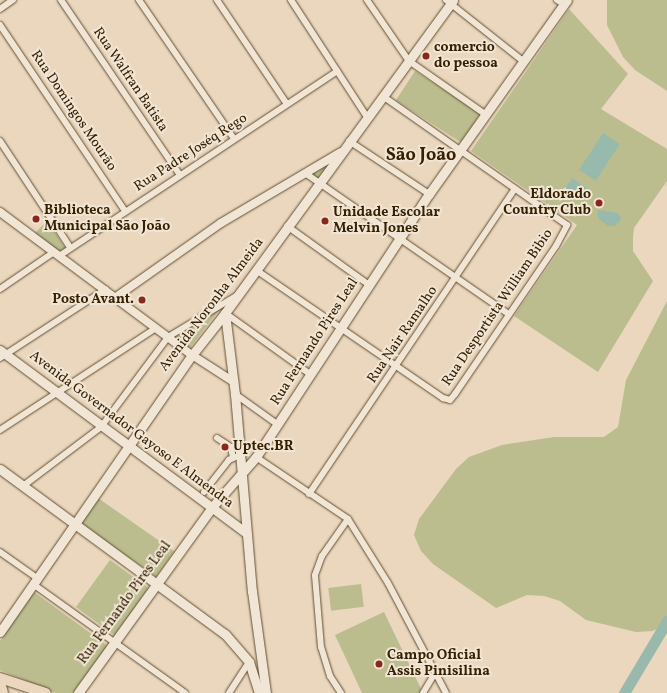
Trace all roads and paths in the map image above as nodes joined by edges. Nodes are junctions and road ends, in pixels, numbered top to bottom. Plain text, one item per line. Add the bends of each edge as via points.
1 (13, 0) edge
2 (61, 0) edge
3 (139, 0) edge
4 (217, 0) edge
5 (291, 0) edge
6 (367, 0) edge
7 (449, 2) edge
8 (563, 2) edge
9 (0, 9) edge
10 (0, 25) edge
11 (409, 61) junction
12 (523, 61) junction
13 (337, 71) junction
14 (383, 96) junction
15 (287, 104) junction
16 (485, 114) junction
17 (367, 117) junction
18 (234, 139) junction
19 (349, 141) junction
20 (0, 143) edge
21 (460, 150) junction
22 (341, 152) junction
23 (305, 173) junction
24 (180, 175) junction
25 (318, 184) junction
26 (515, 189) junction
27 (429, 194) junction
28 (125, 211) junction
29 (1, 215) edge
30 (288, 226) junction
31 (399, 239) junction
32 (70, 247) junction
33 (57, 254) junction
34 (256, 270) junction
35 (456, 278) junction
36 (369, 285) junction
37 (0, 289) edge
38 (106, 289) junction
39 (236, 296) junction
40 (116, 297) junction
41 (225, 313) junction
42 (509, 314) junction
43 (156, 328) junction
44 (341, 328) junction
45 (168, 337) junction
46 (2, 354) edge
47 (192, 355) junction
48 (396, 367) junction
49 (310, 374) junction
50 (234, 382) junction
51 (56, 393) junction
52 (236, 394) junction
53 (277, 424) junction
54 (101, 427) junction
55 (0, 430) edge
56 (217, 438) dead end
57 (128, 445) junction
58 (237, 456) junction
59 (256, 457) junction
60 (0, 469) edge
61 (242, 475) junction
62 (23, 486) junction
63 (204, 492) dead end
64 (310, 494) junction
65 (212, 507) junction
66 (348, 519) junction
67 (74, 524) junction
68 (246, 534) junction
69 (0, 552) edge
70 (35, 581) junction
71 (156, 582) junction
72 (0, 632) edge
73 (113, 641) junction
74 (249, 662) junction
75 (436, 671) junction
76 (0, 678) edge
77 (0, 683) edge
78 (3, 693) edge
79 (46, 693) edge
80 (78, 693) edge
81 (185, 693) edge
82 (229, 693) edge
83 (259, 693) edge
84 (266, 693) edge
85 (341, 693) edge
86 (423, 693) edge
87 (446, 693) edge

1 - 9 street
2 - 24 street, Rua Walfran Batista
3 - 18 street
4 - 15 street
5 - 13 street
6 - 11 street
7 - 11 main road, Avenida Noronha Almeida
7 - 12 street
8 - 12 main road, Rua Fernando Pires Leal
10 - 28 street, Rua Domingos Mourão
11 - 14 main road, Avenida Noronha Almeida
11 - 16 street
12 - 16 main road, Rua Fernando Pires Leal
13 - 15 street, Rua Padre Joséq Rego
13 - 17 street
14 - 17 main road, Avenida Noronha Almeida
14 - 21 street
15 - 18 street, Rua Padre Joséq Rego
16 - 21 main road, Rua Fernando Pires Leal
17 - 19 main road, Avenida Noronha Almeida
18 - 24 street, Rua Padre Joséq Rego
19 - 22 main road, Avenida Noronha Almeida
19 - 27 street
20 - 32 street
21 - 26 street
21 - 27 main road, Rua Fernando Pires Leal
22 - 23 street
22 - 25 main road, Avenida Noronha Almeida
23 - 25 street
23 - 40 street via 194,241
24 - 28 street, Rua Padre Joséq Rego
25 - 30 main road, Avenida Noronha Almeida
25 - 31 street
26 - 35 street, Rua Nair Ramalho
26 - 42 street, Rua Desportista William Bibio via 566,222 565,232
27 - 31 main road, Rua Fernando Pires Leal
28 - 32 street, Rua Padre Joséq Rego
29 - 33 street
30 - 34 main road, Avenida Noronha Almeida
30 - 36 street
31 - 35 street
31 - 36 main road, Rua Fernando Pires Leal
32 - 33 street, Rua Padre Joséq Rego
33 - 37 street, Rua Padre Joséq Rego
33 - 38 street
34 - 39 main road, Avenida Noronha Almeida
34 - 44 street
35 - 42 street
35 - 48 street, Rua Nair Ramalho
36 - 44 main road, Rua Fernando Pires Leal
38 - 40 street
38 - 46 street
39 - 41 main road, Avenida Noronha Almeida
39 - 45 street
40 - 43 street
41 - 47 main road, Avenida Noronha Almeida
41 - 49 street
41 - 50 main road
42 - 48 street, Rua Desportista William Bibio via 453,397 448,400
43 - 45 street
43 - 51 street
44 - 48 street
44 - 49 main road, Rua Fernando Pires Leal
45 - 47 street
45 - 54 street
46 - 51 main road, Avenida Governador Gayoso E Almendra
47 - 50 street
47 - 57 main road, Avenida Noronha Almeida
48 - 64 street, Rua Nair Ramalho
49 - 53 main road, Rua Fernando Pires Leal
50 - 52 main road
51 - 54 main road, Avenida Governador Gayoso E Almendra
51 - 55 street
52 - 53 street
52 - 58 main road
53 - 59 main road, Rua Fernando Pires Leal
54 - 57 main road, Avenida Governador Gayoso E Almendra
54 - 62 street
56 - 58 street via 231,447
57 - 65 main road, Avenida Governador Gayoso E Almendra
57 - 67 main road, Avenida Noronha Almeida
58 - 61 main road
58 - 63 street
59 - 61 main road, Rua Fernando Pires Leal
59 - 64 street
60 - 62 main road
61 - 65 main road, Rua Fernando Pires Leal
61 - 68 main road
62 - 67 main road
64 - 66 street
65 - 68 main road, Avenida Governador Gayoso E Almendra
65 - 71 main road, Rua Fernando Pires Leal
66 - 75 street via 388,583
66 - 85 street via 322,556 315,575 321,647 328,672
67 - 70 main road, Avenida Noronha Almeida
67 - 71 main road
68 - 84 main road
69 - 70 street
70 - 72 main road, Avenida Noronha Almeida
70 - 73 street
71 - 73 main road, Rua Fernando Pires Leal
71 - 74 main road via 225,634
73 - 80 main road, Rua Fernando Pires Leal
73 - 81 street
74 - 82 street
74 - 83 main road
75 - 86 street
75 - 87 street
76 - 79 main road
77 - 78 main road

